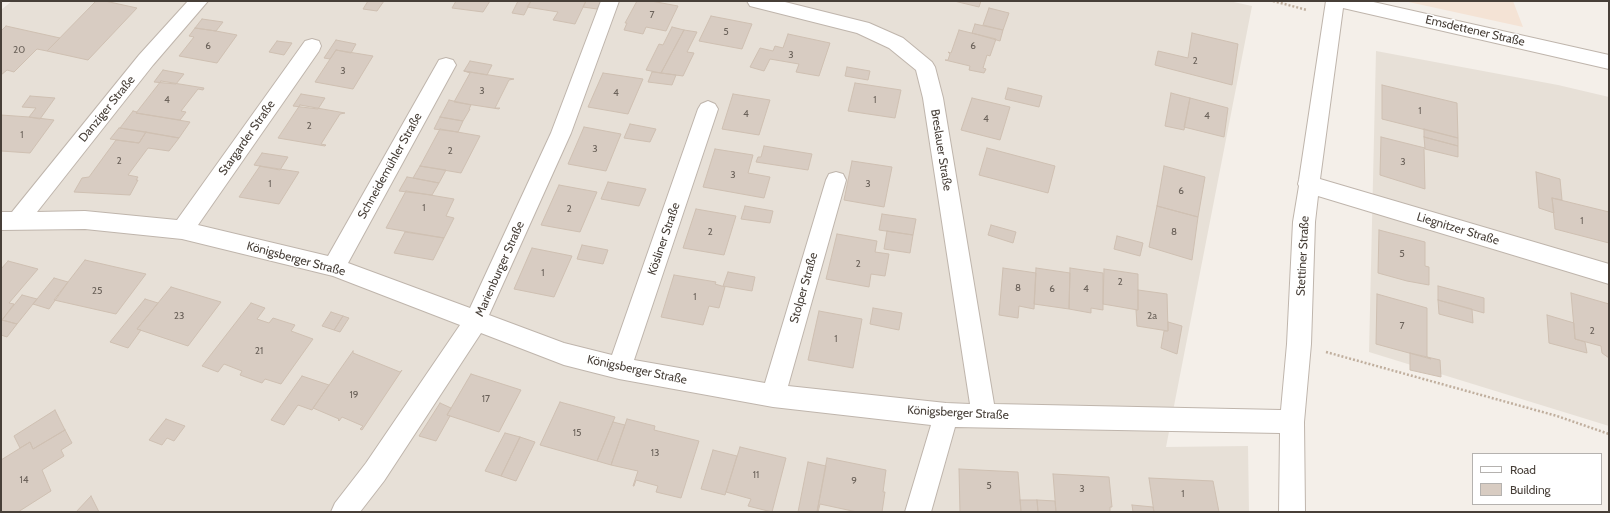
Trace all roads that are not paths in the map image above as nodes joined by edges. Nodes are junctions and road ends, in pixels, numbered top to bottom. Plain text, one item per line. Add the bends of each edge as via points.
1 (199, 1) edge
2 (610, 1) edge
3 (756, 1) edge
4 (1336, 6) edge
5 (312, 46) dead end
6 (1609, 62) edge
7 (446, 65) dead end
8 (708, 109) dead end
9 (836, 180) dead end
10 (1308, 184) junction
11 (10, 220) edge
12 (182, 230) junction
13 (334, 267) junction
14 (1609, 274) edge
15 (476, 322) junction
16 (619, 368) junction
17 (773, 396) junction
18 (946, 415) junction
19 (984, 415) junction
20 (1292, 422) junction
21 (344, 512) edge
22 (918, 512) edge
23 (1292, 512) edge

1 - 11 street, Danziger Straße
2 - 15 street, Marienburger Straße via 561,133
3 - 19 street, Breslauer Straße via 862,28 896,43 924,67 932,98
4 - 6 street, Emsdettener Straße
4 - 10 street, Stettiner Straße
5 - 12 street, Stargarder Straße
7 - 13 street, Schneidemühler Straße
8 - 16 street, Kösliner Straße
9 - 17 street, Stolper Straße
10 - 14 street, Liegnitzer Straße
10 - 20 street, Stettiner Straße
11 - 12 street, Königsberger Straße via 85,220
12 - 13 street, Königsberger Straße
13 - 15 street, Königsberger Straße
15 - 16 street, Königsberger Straße via 564,354
15 - 21 street, Marienburger Straße via 375,472
16 - 17 street, Königsberger Straße
17 - 18 street, Königsberger Straße
18 - 19 street, Königsberger Straße
18 - 22 street
19 - 20 street, Königsberger Straße
20 - 23 street, Stettiner Straße

